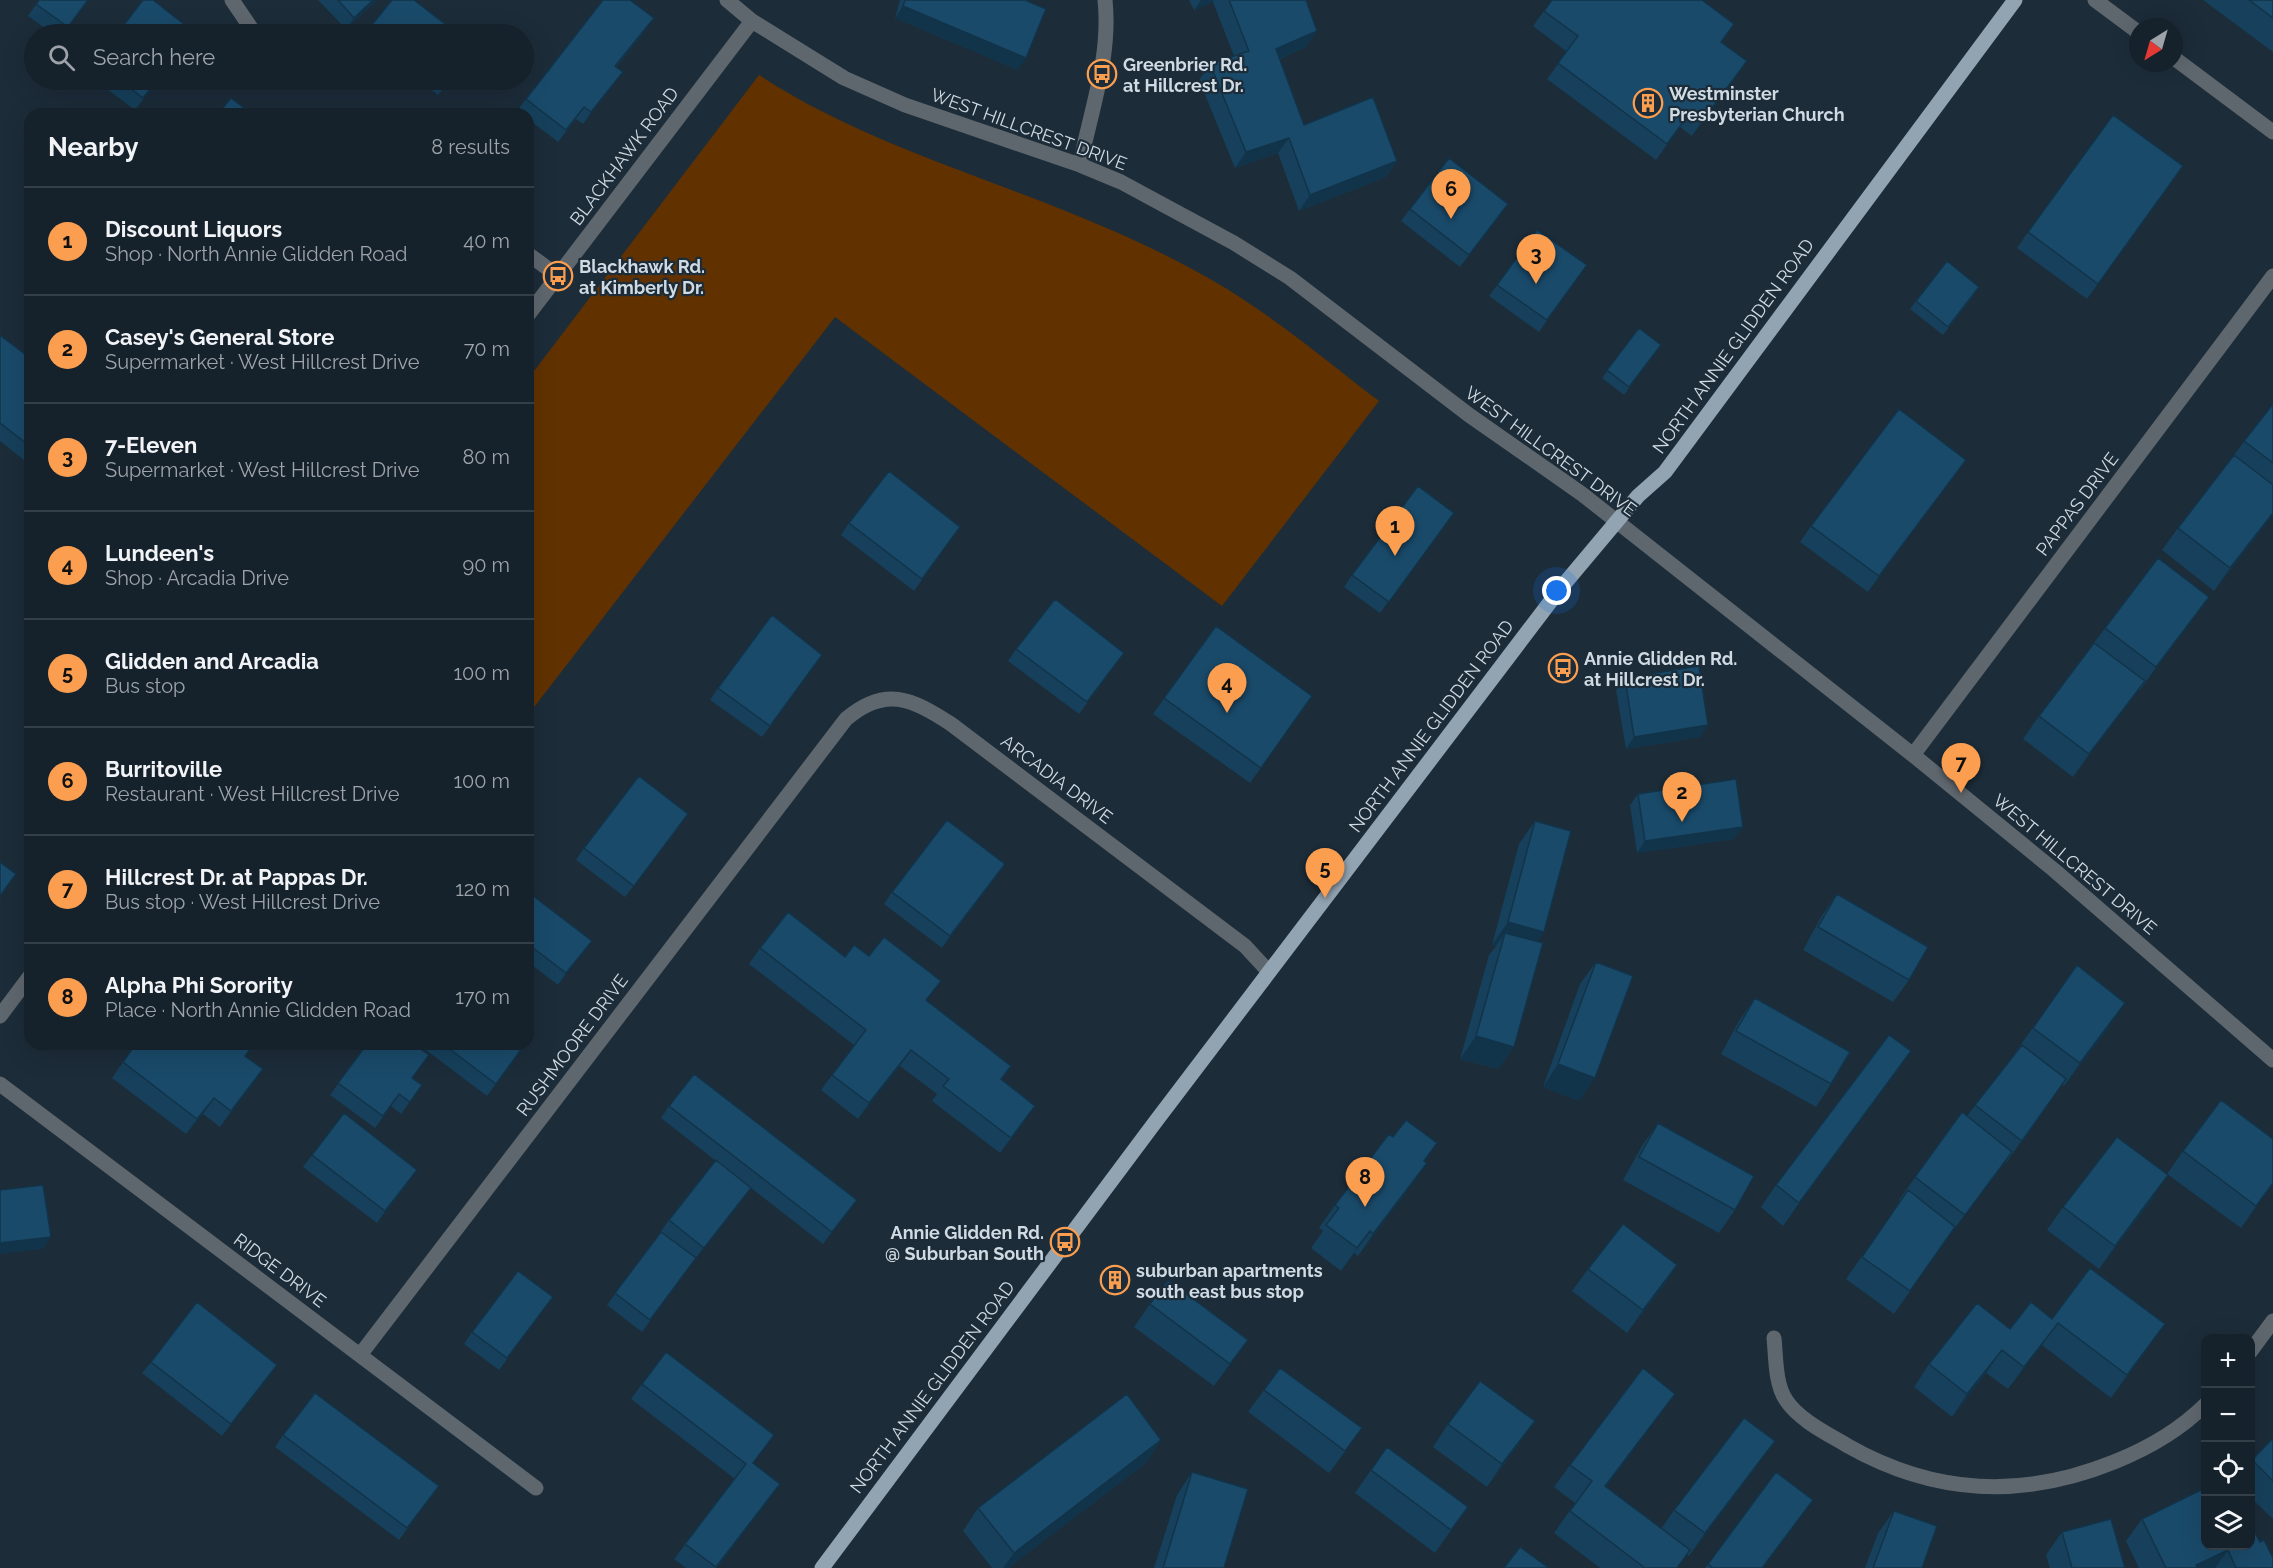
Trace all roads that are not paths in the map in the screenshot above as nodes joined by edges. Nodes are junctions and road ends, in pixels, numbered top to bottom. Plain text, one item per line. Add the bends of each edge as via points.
1 (232, 0) edge
2 (727, 0) edge
3 (1105, 0) edge
4 (2015, 0) edge
5 (2096, 0) edge
6 (752, 21) junction
7 (248, 24) edge
8 (2129, 25) edge
9 (2183, 65) edge
10 (2273, 132) edge
11 (1080, 165) junction
12 (534, 258) edge
13 (558, 276) junction
14 (2273, 276) edge
15 (534, 307) edge
16 (1616, 522) junction
17 (1913, 755) junction
18 (816, 759) joint
19 (1269, 972) junction
20 (24, 984) edge
21 (0, 1016) edge
22 (2273, 1060) edge
23 (0, 1084) edge
24 (2273, 1321) edge
25 (1774, 1338) dead end
26 (2255, 1345) edge
27 (360, 1355) junction
28 (2201, 1408) edge
29 (536, 1488) dead end
30 (822, 1568) edge

1 - 7 street
2 - 6 street, WEST HILLCREST DRIVE
3 - 11 street via 1102,74
4 - 16 main road, NORTH ANNIE GLIDDEN ROAD via 1665,472
5 - 8 street
6 - 11 street, WEST HILLCREST DRIVE via 844,78 905,105
6 - 13 street, BLACKHAWK ROAD
9 - 10 street
11 - 16 street, WEST HILLCREST DRIVE via 1161,202 1290,278
12 - 13 street
13 - 15 street, BLACKHAWK ROAD
14 - 17 street, PAPPAS DRIVE
16 - 17 street, WEST HILLCREST DRIVE
16 - 19 main road, NORTH ANNIE GLIDDEN ROAD via 1560,589
17 - 22 street, WEST HILLCREST DRIVE via 2054,870
18 - 19 street, ARCADIA DRIVE via 860,707 890,697 916,704 951,724 1245,946
18 - 27 street, RUSHMOORE DRIVE
19 - 30 main road, NORTH ANNIE GLIDDEN ROAD
20 - 21 street
23 - 27 street, RIDGE DRIVE
24 - 26 street
25 - 28 street via 1785,1400 1799,1413 1836,1439 1886,1464 1964,1485 1997,1488 2078,1477 2171,1434
27 - 29 street, RIDGE DRIVE

